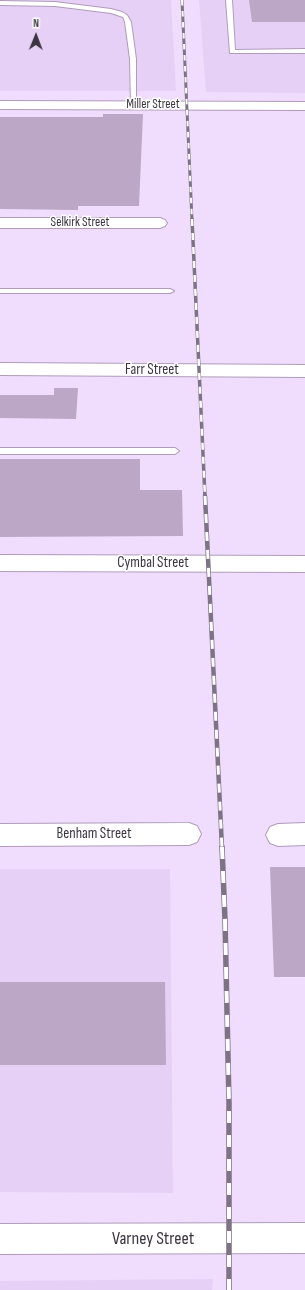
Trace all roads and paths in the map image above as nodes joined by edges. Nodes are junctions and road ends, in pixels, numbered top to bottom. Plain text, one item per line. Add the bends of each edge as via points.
1 (229, 0) edge
2 (0, 3) edge
3 (305, 51) edge
4 (0, 105) edge
5 (134, 105) junction
6 (305, 106) edge
7 (0, 223) edge
8 (160, 223) dead end
9 (0, 291) edge
10 (170, 291) dead end
11 (0, 369) edge
12 (305, 370) edge
13 (0, 451) edge
14 (175, 451) dead end
15 (0, 563) edge
16 (305, 564) edge
17 (189, 834) dead end
18 (278, 834) dead end
19 (305, 834) edge
20 (0, 835) edge
21 (305, 1238) edge
22 (0, 1239) edge

1 - 3 lane via 232,52
2 - 5 lane via 55,4 111,11 125,16 133,57
4 - 5 street, Miller Street
5 - 6 street, Miller Street
7 - 8 street, Selkirk Street
9 - 10 lane
11 - 12 street, Farr Street
13 - 14 lane
15 - 16 street, Cymbal Street
17 - 20 street, Benham Street
18 - 19 street
21 - 22 street, Varney Street

